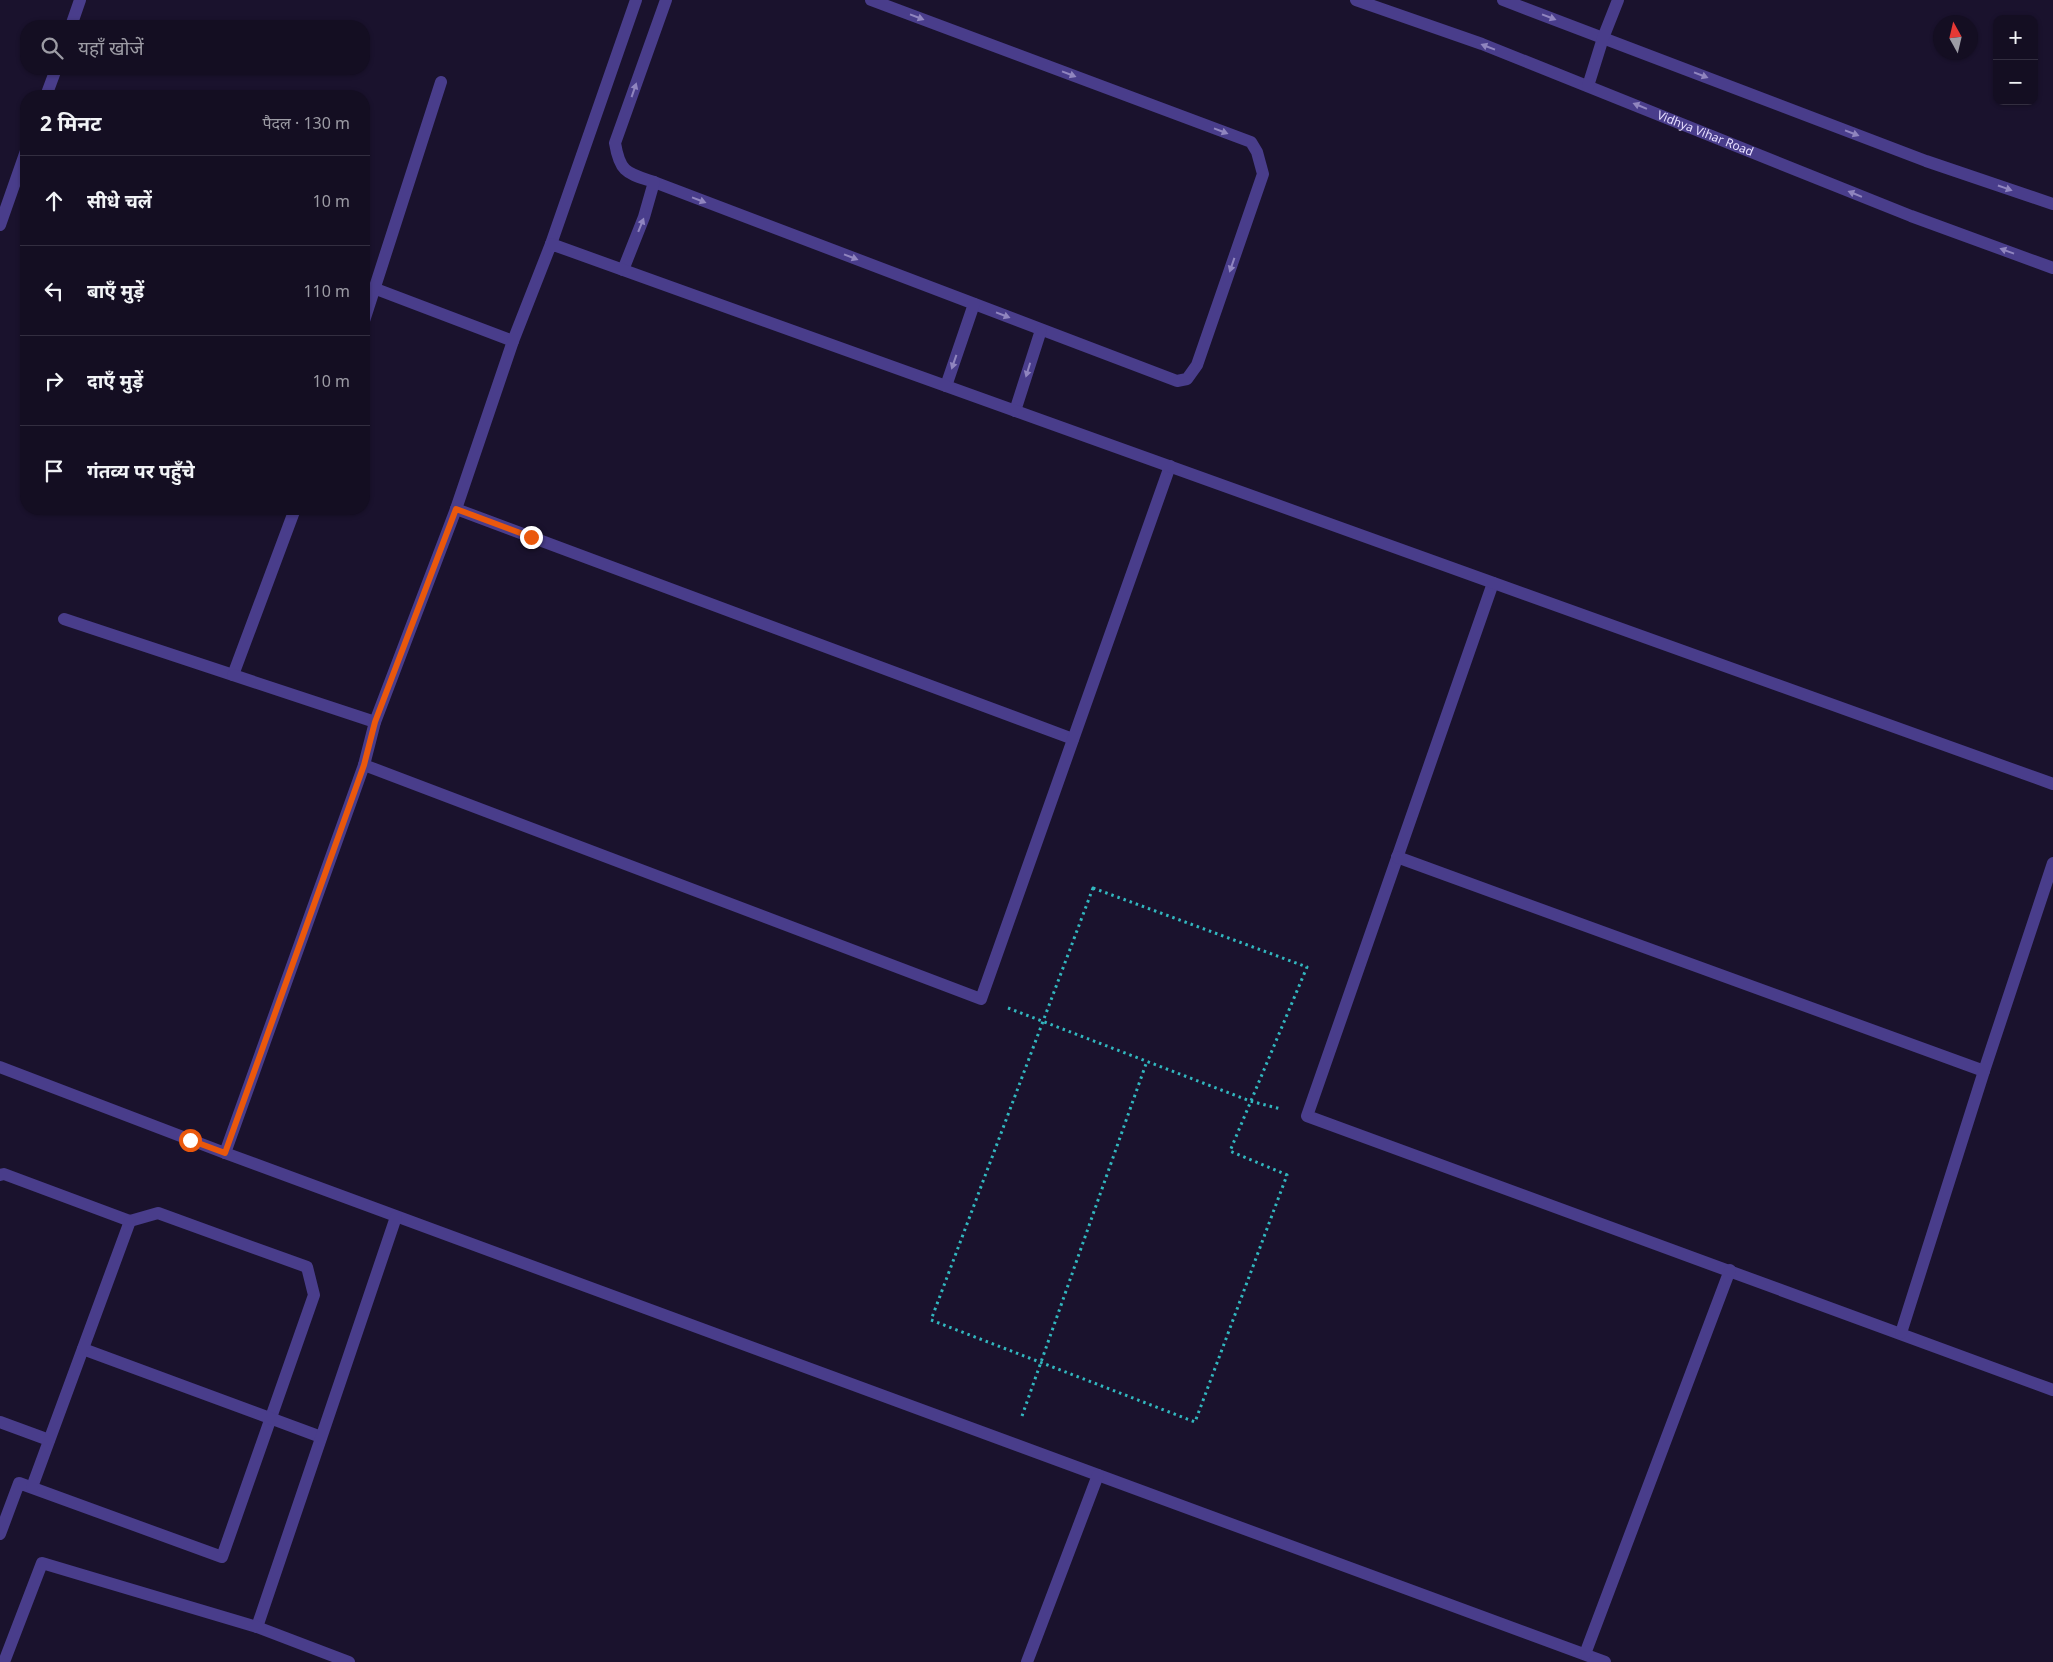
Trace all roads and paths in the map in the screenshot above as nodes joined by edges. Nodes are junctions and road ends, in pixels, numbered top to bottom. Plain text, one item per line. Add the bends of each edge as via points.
1 (80, 0) edge
2 (636, 0) edge
3 (666, 0) edge
4 (871, 0) edge
5 (1356, 0) edge
6 (1503, 0) edge
7 (1618, 0) edge
8 (73, 20) edge
9 (1603, 38) junction
10 (54, 75) edge
11 (441, 82) dead end
12 (1588, 86) junction
13 (48, 90) edge
14 (20, 168) edge
15 (654, 182) junction
16 (2053, 204) edge
17 (0, 225) edge
18 (551, 244) junction
19 (2053, 268) edge
20 (623, 270) junction
21 (376, 289) junction
22 (974, 304) junction
23 (370, 305) edge
24 (1041, 330) junction
25 (513, 341) junction
26 (946, 386) junction
27 (1016, 411) junction
28 (1170, 466) junction
29 (456, 509) junction
30 (292, 515) edge
31 (1493, 582) junction
32 (64, 619) dead end
33 (233, 675) junction
34 (375, 722) junction
35 (1073, 739) junction
36 (364, 765) junction
37 (2053, 784) edge
38 (1397, 858) junction
39 (2053, 863) edge
40 (981, 999) junction
41 (1043, 1020) junction
42 (1146, 1060) junction
43 (0, 1067) edge
44 (1984, 1071) junction
45 (1250, 1101) junction
46 (225, 1153) junction
47 (0, 1175) edge
48 (396, 1217) junction
49 (130, 1221) junction
50 (1730, 1270) junction
51 (1902, 1333) junction
52 (83, 1349) junction
53 (1040, 1363) junction
54 (2053, 1390) edge
55 (271, 1419) junction
56 (0, 1422) edge
57 (321, 1437) junction
58 (50, 1440) junction
59 (1012, 1444) junction
60 (1098, 1475) junction
61 (32, 1487) junction
62 (0, 1534) edge
63 (257, 1628) junction
64 (1585, 1654) junction
65 (4, 1662) edge
66 (349, 1662) edge
67 (1026, 1662) edge
68 (1606, 1662) edge

1 - 8 street
2 - 18 street
15 -> 3 street via 626,172 618,162 615,143
4 -> 24 street via 1250,142 1257,152 1263,174 1197,365 1187,379 1177,381
12 -> 5 street, Vidhya Vihar Road via 1482,44
6 -> 9 street
7 - 9 street
9 - 12 street
9 -> 16 street via 1926,161
10 - 13 street
11 - 21 street
19 -> 12 street, Vidhya Vihar Road via 1911,216
14 - 17 street
20 -> 15 street
15 -> 22 street
18 - 20 street
18 - 25 street
20 - 26 street
21 - 23 street
21 - 25 street
22 -> 24 street
22 -> 26 street
24 -> 27 street
25 - 29 street
26 - 27 street
27 - 28 street
28 - 31 street
28 - 35 street
29 - 34 street
29 - 35 street
30 - 33 street
31 - 37 street
31 - 38 street
32 - 33 street
33 - 34 street
34 - 36 street
35 - 40 street
36 - 40 street
36 - 46 street
38 - 44 street
38 - 50 street via 1307,1116
39 - 44 street
40 - 41 path
41 - 42 path
41 - 45 path via 1093,888 1307,967
41 - 53 path via 931,1320
42 - 45 path
42 - 53 path
43 - 46 street
44 - 51 street
45 - 53 path via 1230,1151 1287,1175 1195,1422
46 - 48 street
47 - 49 street
48 - 57 street
48 - 59 street
49 - 52 street
49 - 55 street via 158,1213 307,1267 314,1295
50 - 51 street
50 - 64 street
51 - 54 street
52 - 55 street
52 - 58 street
53 - 59 path
55 - 57 street
55 - 61 street via 222,1557
56 - 58 street
57 - 63 street
58 - 61 street
59 - 60 street
60 - 64 street
60 - 67 street
61 - 62 street via 19,1482
63 - 65 street via 42,1562
63 - 66 street
64 - 68 street

